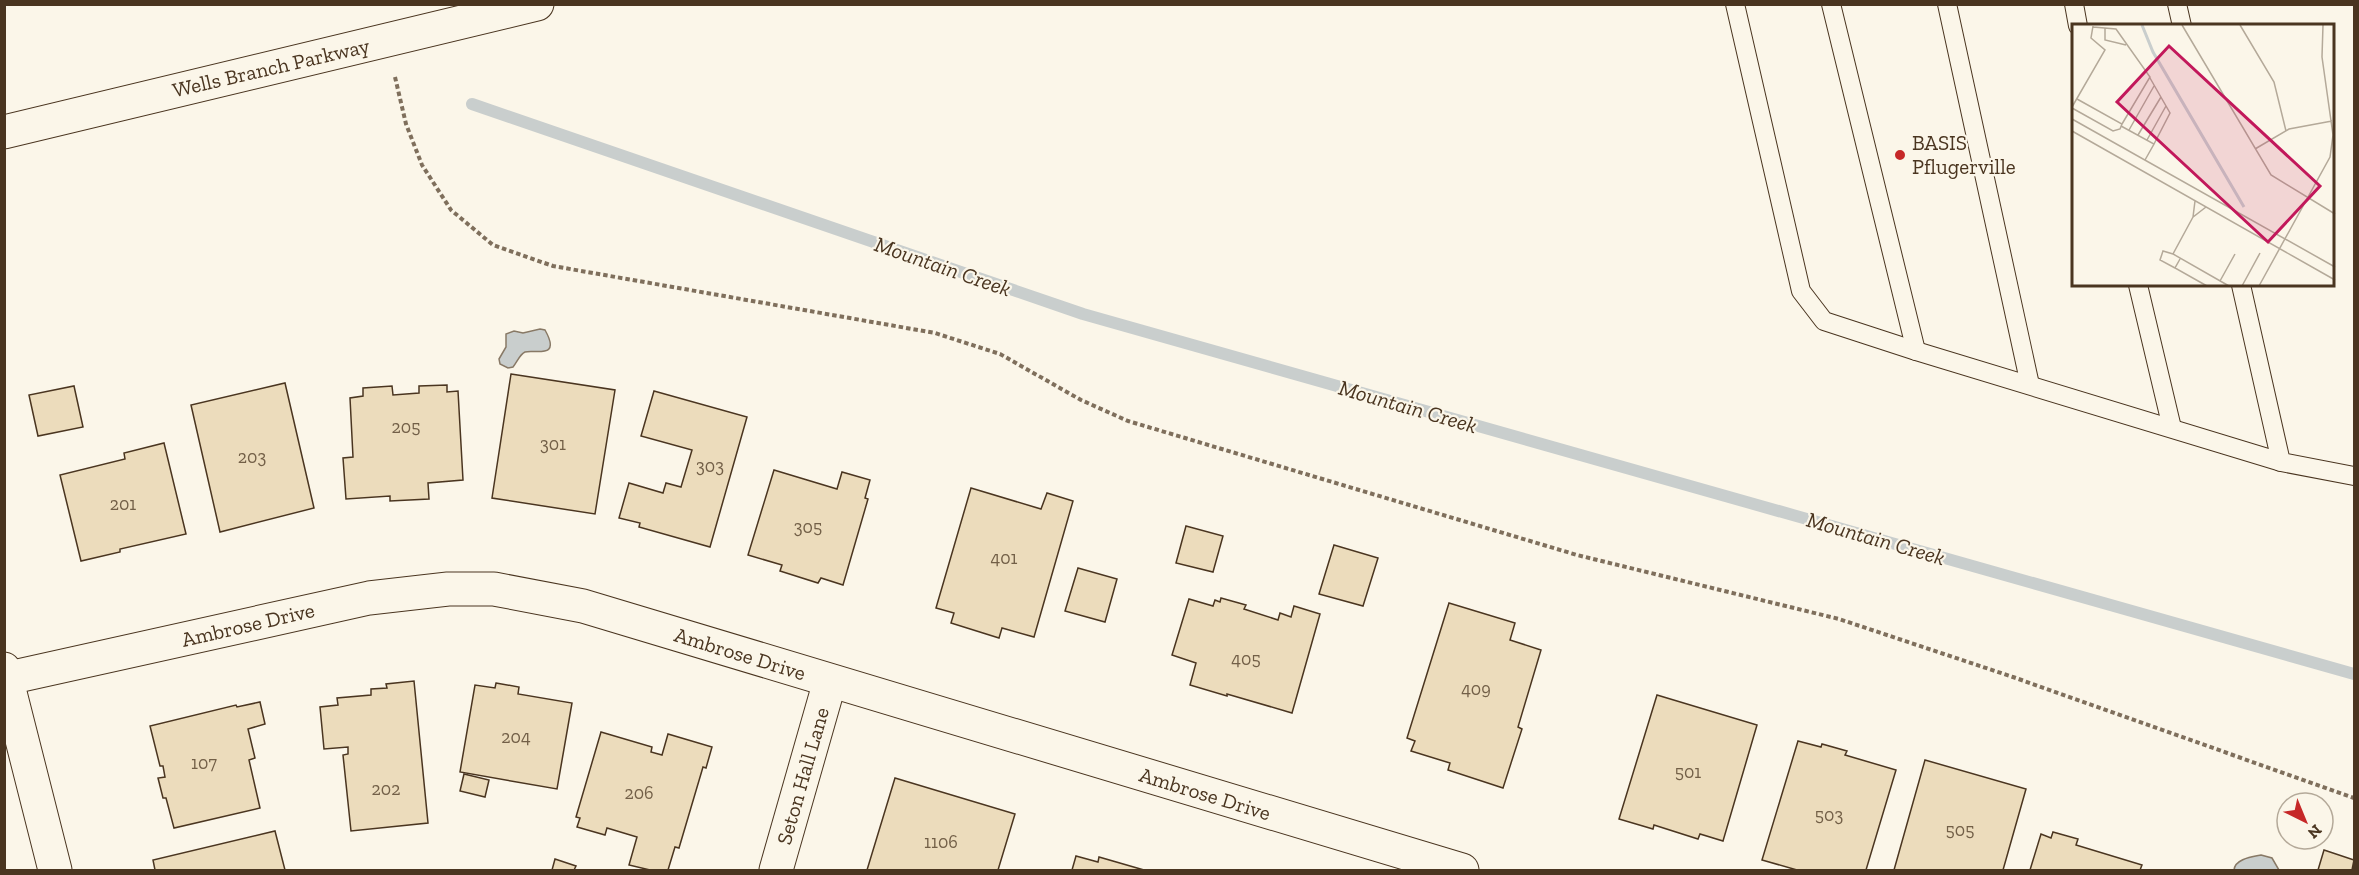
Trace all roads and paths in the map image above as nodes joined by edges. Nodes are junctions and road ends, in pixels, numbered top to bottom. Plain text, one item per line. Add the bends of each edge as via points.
1 (537, 4) edge
2 (1736, 4) edge
3 (1831, 4) edge
4 (1947, 4) edge
5 (2074, 4) edge
6 (2177, 4) edge
7 (2079, 24) edge
8 (2182, 24) edge
9 (394, 74) dead end
10 (4, 132) edge
11 (2138, 286) edge
12 (2241, 286) edge
13 (1916, 351) junction
14 (2030, 385) junction
15 (2172, 428) junction
16 (2281, 462) junction
17 (2355, 476) edge
18 (5, 676) edge
19 (830, 681) junction
20 (2355, 798) edge
21 (55, 870) edge
22 (776, 870) edge
23 (1462, 870) edge

1 - 10 street, Wells Branch Parkway
2 - 13 lane via 1801,291 1824,321
3 - 13 lane
4 - 14 lane
5 - 7 lane
6 - 8 lane
9 - 20 path via 406,124 422,165 451,210 493,245 553,266 935,333 1000,354 1081,400 1128,421 1577,555 1839,619 2013,676
11 - 15 lane
12 - 16 lane
13 - 14 lane
14 - 15 lane
15 - 16 lane
16 - 17 lane
18 - 19 street, Ambrose Drive via 369,598 448,589 494,589 583,606
18 - 21 street
19 - 22 street, Seton Hall Lane
19 - 23 street, Ambrose Drive

